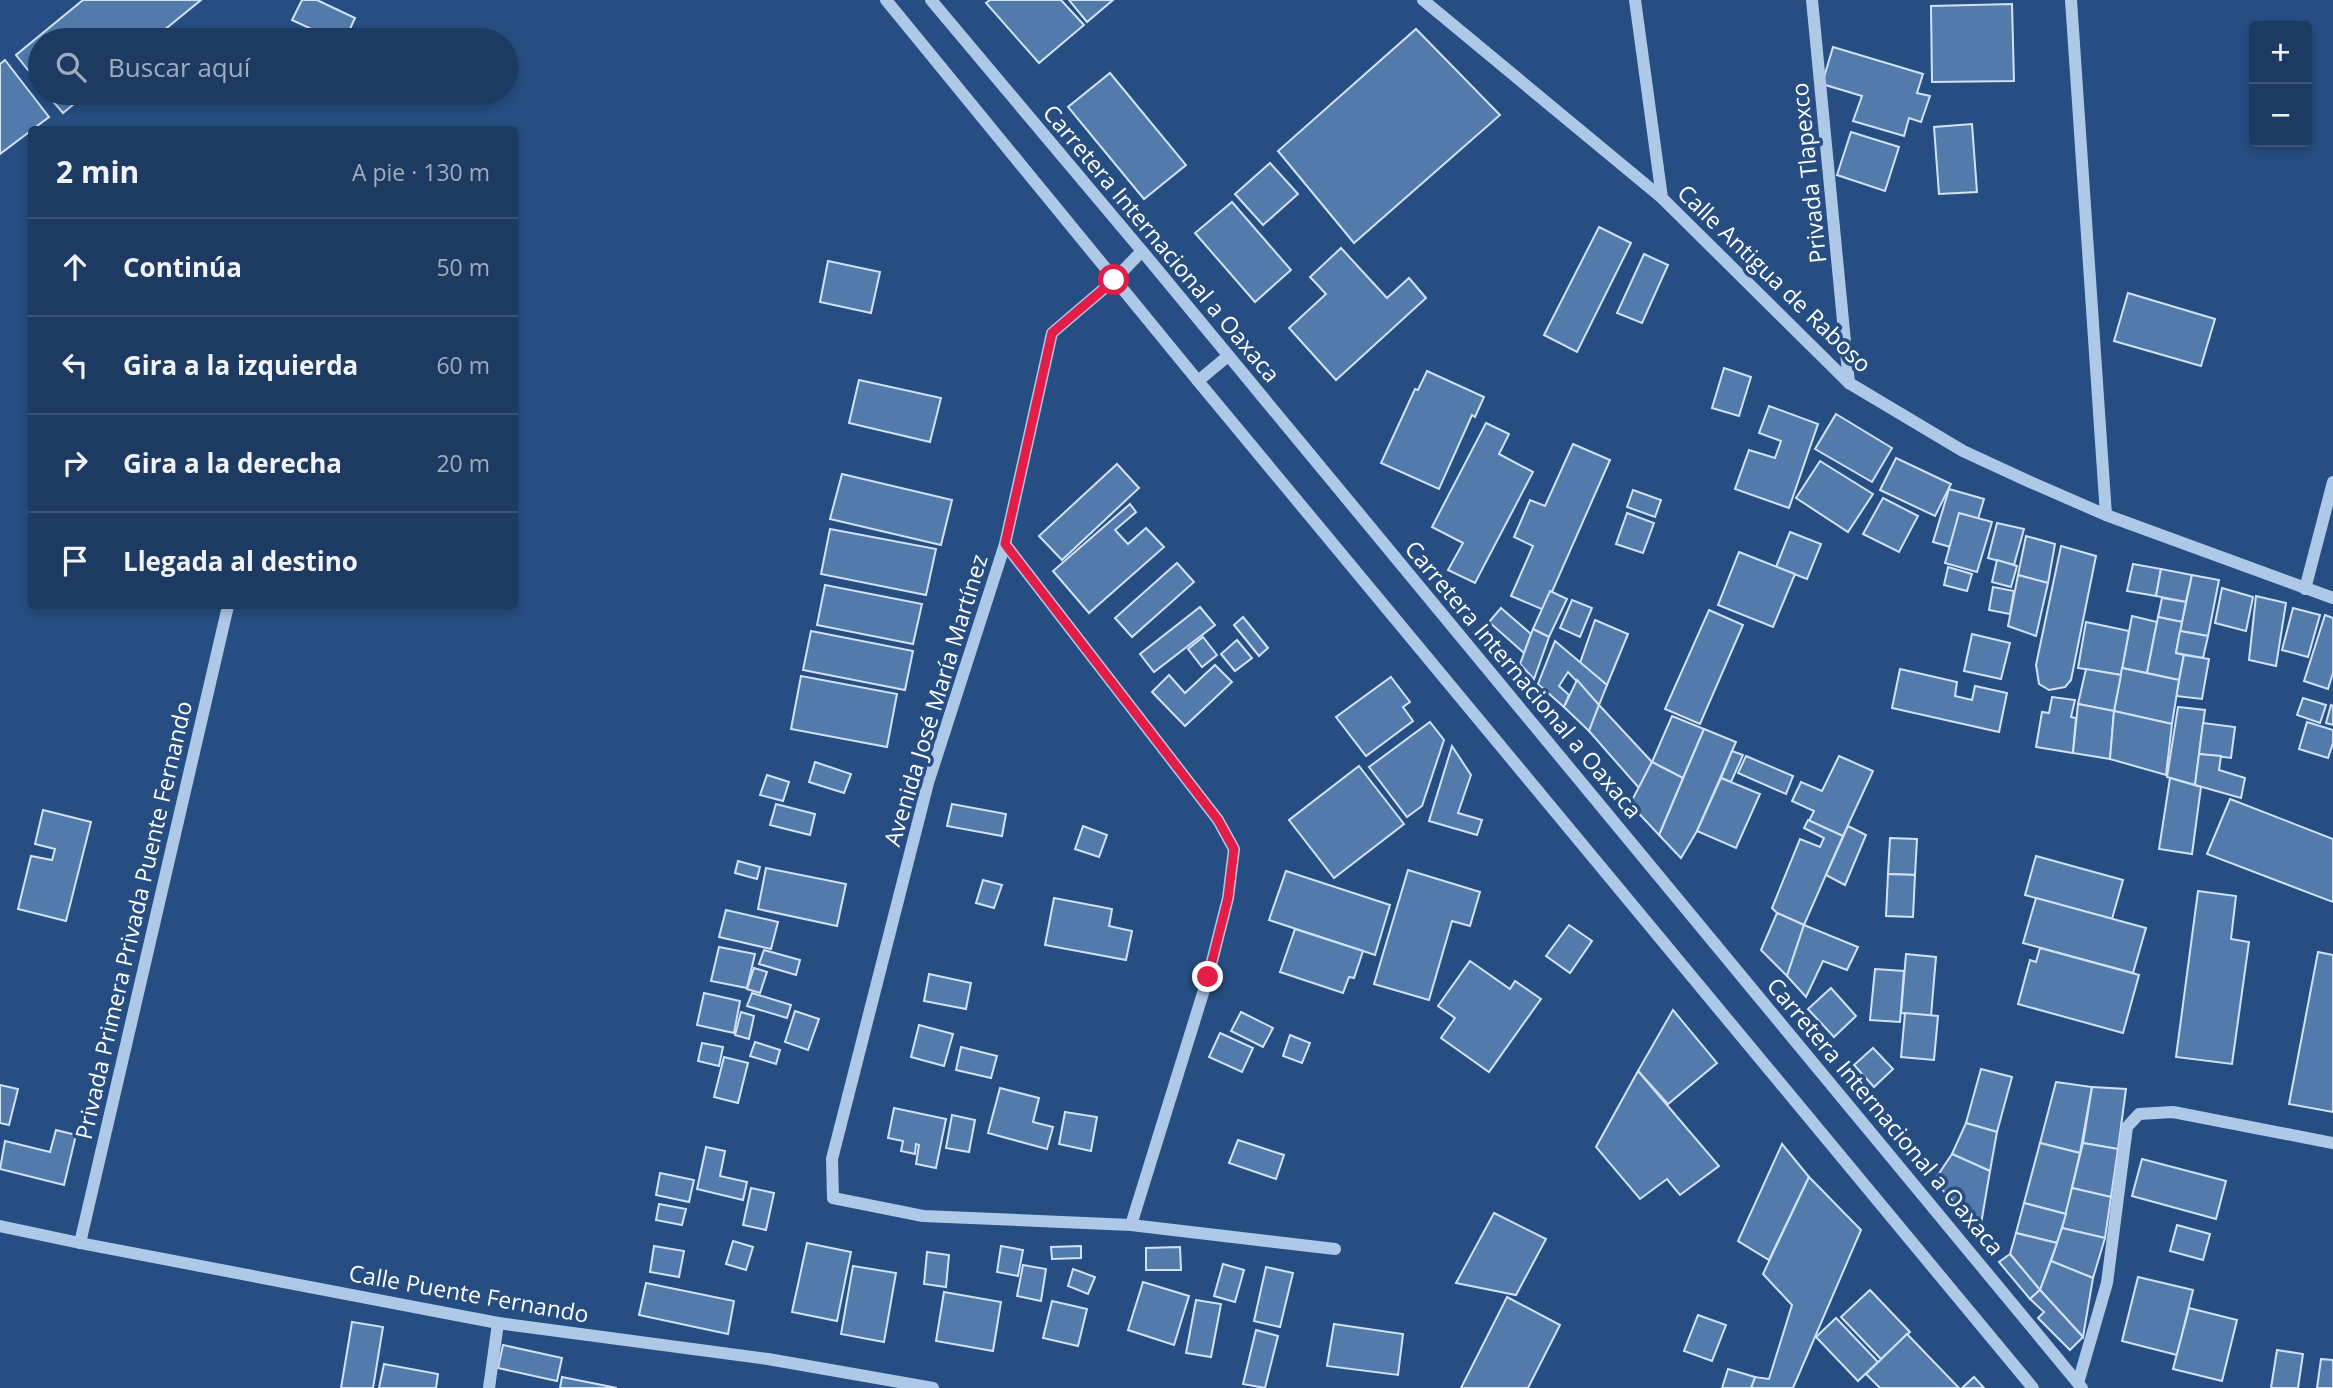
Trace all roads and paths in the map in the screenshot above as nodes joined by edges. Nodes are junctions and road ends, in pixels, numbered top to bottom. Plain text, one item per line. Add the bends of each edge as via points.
1 (886, 0) edge
2 (931, 0) edge
3 (1423, 0) edge
4 (1635, 0) edge
5 (1812, 0) edge
6 (2071, 0) edge
7 (1662, 198) junction
8 (1142, 251) junction
9 (1114, 280) junction
10 (1228, 356) junction
11 (1198, 382) junction
12 (1849, 383) junction
13 (2333, 482) edge
14 (2106, 515) junction
15 (1005, 544) junction
16 (2305, 589) junction
17 (2333, 598) edge
18 (227, 609) edge
19 (2333, 1143) edge
20 (1130, 1225) junction
21 (0, 1226) edge
22 (80, 1244) junction
23 (1335, 1249) dead end
24 (498, 1323) junction
25 (2080, 1386) edge
26 (489, 1388) edge
27 (933, 1388) edge
28 (2033, 1388) edge

1 - 9 street
2 - 8 street, Carretera Internacional a Oaxaca
3 - 7 street, Calle Antigua de Raboso
4 - 7 street
5 - 12 street, Privada Tlapexco
6 - 14 street
7 - 12 street, Calle Antigua de Raboso
8 - 9 street, Avenida José María Martínez
8 - 10 street, Carretera Internacional a Oaxaca
9 - 11 street
9 - 15 street, Avenida José María Martínez via 1052,333
10 - 11 street
10 - 25 street, Carretera Internacional a Oaxaca
11 - 28 street
12 - 14 street, Calle Antigua de Raboso via 1963,452
13 - 16 street
14 - 16 street, Calle Antigua de Raboso
15 - 20 street via 1218,820 1234,849 1228,898 1208,977
15 - 20 street, Avenida José María Martínez via 928,783 832,1159 833,1198 923,1216
16 - 17 street, Calle Antigua de Raboso
18 - 22 street, Privada Primera Privada Puente Fernando
19 - 25 street via 2173,1112 2139,1114 2127,1127 2107,1283
20 - 23 street
21 - 22 street, Calle Puente Fernando
22 - 24 street, Calle Puente Fernando
24 - 26 street
24 - 27 street, Calle Puente Fernando via 768,1359

